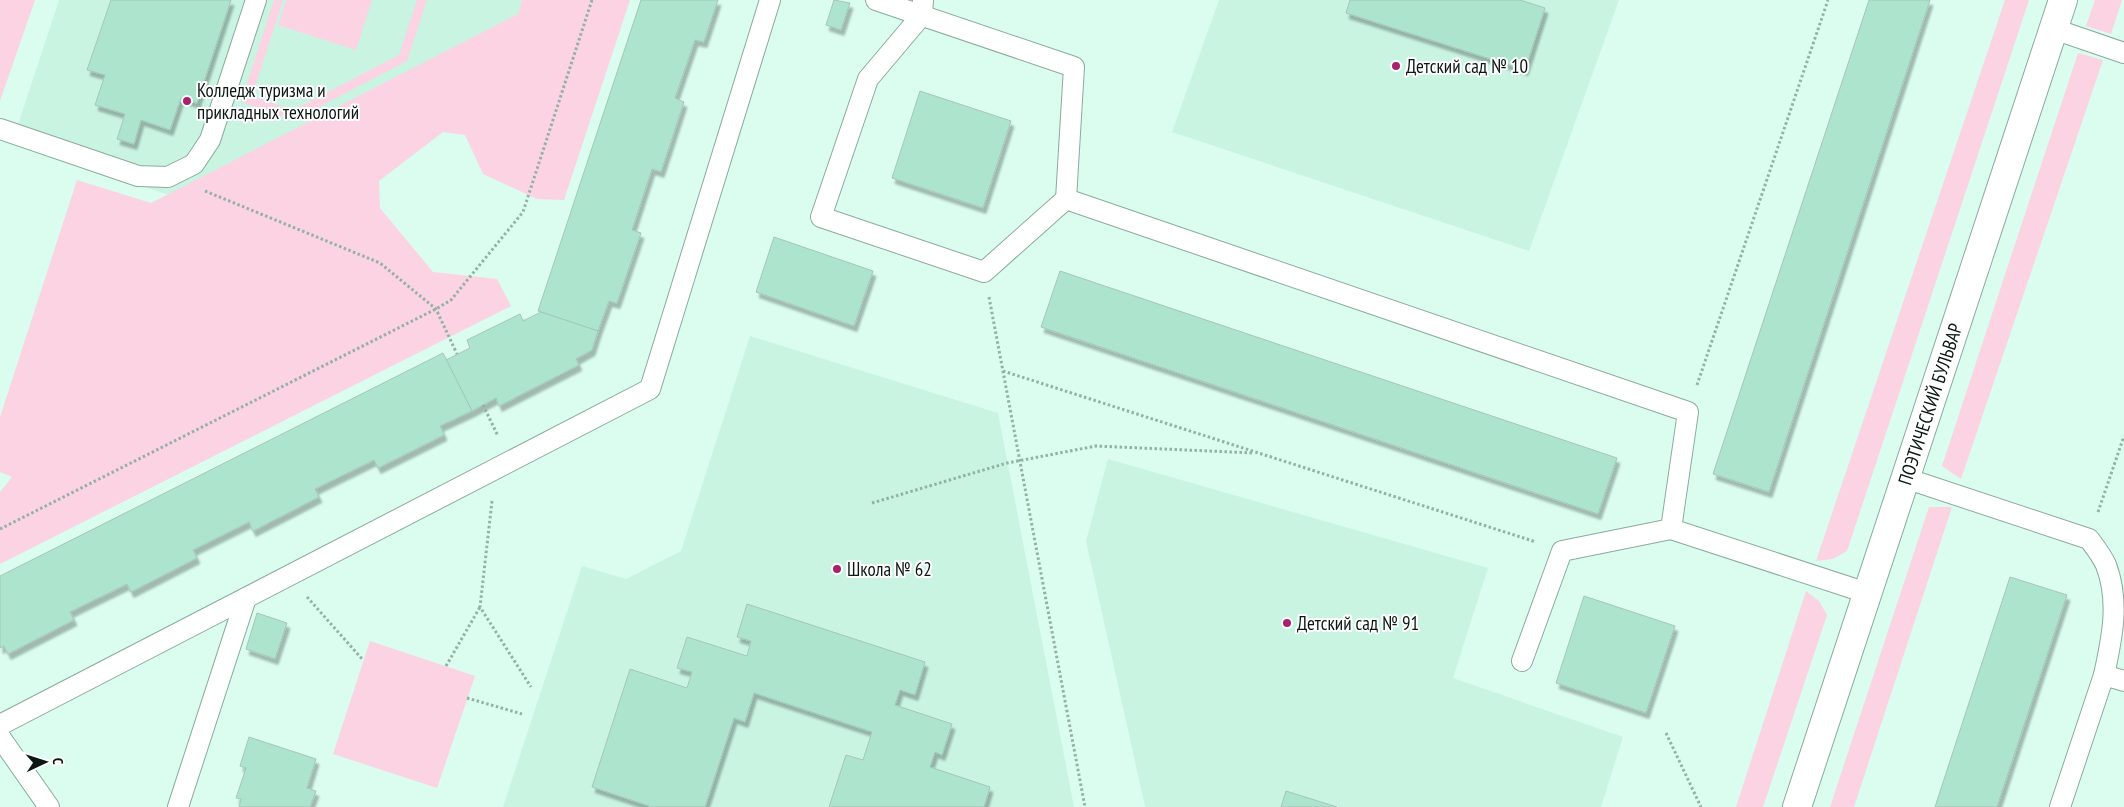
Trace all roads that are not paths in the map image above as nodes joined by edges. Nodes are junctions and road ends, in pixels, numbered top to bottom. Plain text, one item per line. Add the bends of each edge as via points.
1 (256, 0) edge
2 (770, 0) edge
3 (876, 0) edge
4 (2063, 0) edge
5 (922, 7) edge
6 (2054, 29) junction
7 (2124, 52) edge
8 (0, 129) edge
9 (1066, 199) junction
10 (1905, 478) junction
11 (1671, 529) junction
12 (1868, 593) junction
13 (246, 598) junction
14 (1522, 661) dead end
15 (2104, 675) junction
16 (2124, 682) edge
17 (0, 725) edge
18 (0, 737) edge
19 (49, 807) edge
20 (178, 807) edge
21 (1797, 807) edge
22 (2060, 807) edge

1 - 8 lane via 210,140 194,164 168,177 138,176
2 - 13 lane via 650,389
3 - 5 lane
4 - 6 street, ПОЭТИЧЕСКИЙ БУЛЬВАР
5 - 9 lane via 1074,67
5 - 9 lane via 868,80 822,217 984,272
6 - 7 lane
6 - 10 street, ПОЭТИЧЕСКИЙ БУЛЬВАР
9 - 11 lane via 1688,412
10 - 12 street, ПОЭТИЧЕСКИЙ БУЛЬВАР
10 - 15 lane via 2089,539 2105,564 2113,592 2114,626
11 - 12 lane
11 - 14 lane via 1562,550
12 - 21 street, ПОЭТИЧЕСКИЙ БУЛЬВАР
13 - 17 lane
13 - 20 lane
15 - 16 lane
15 - 22 lane
18 - 19 lane

